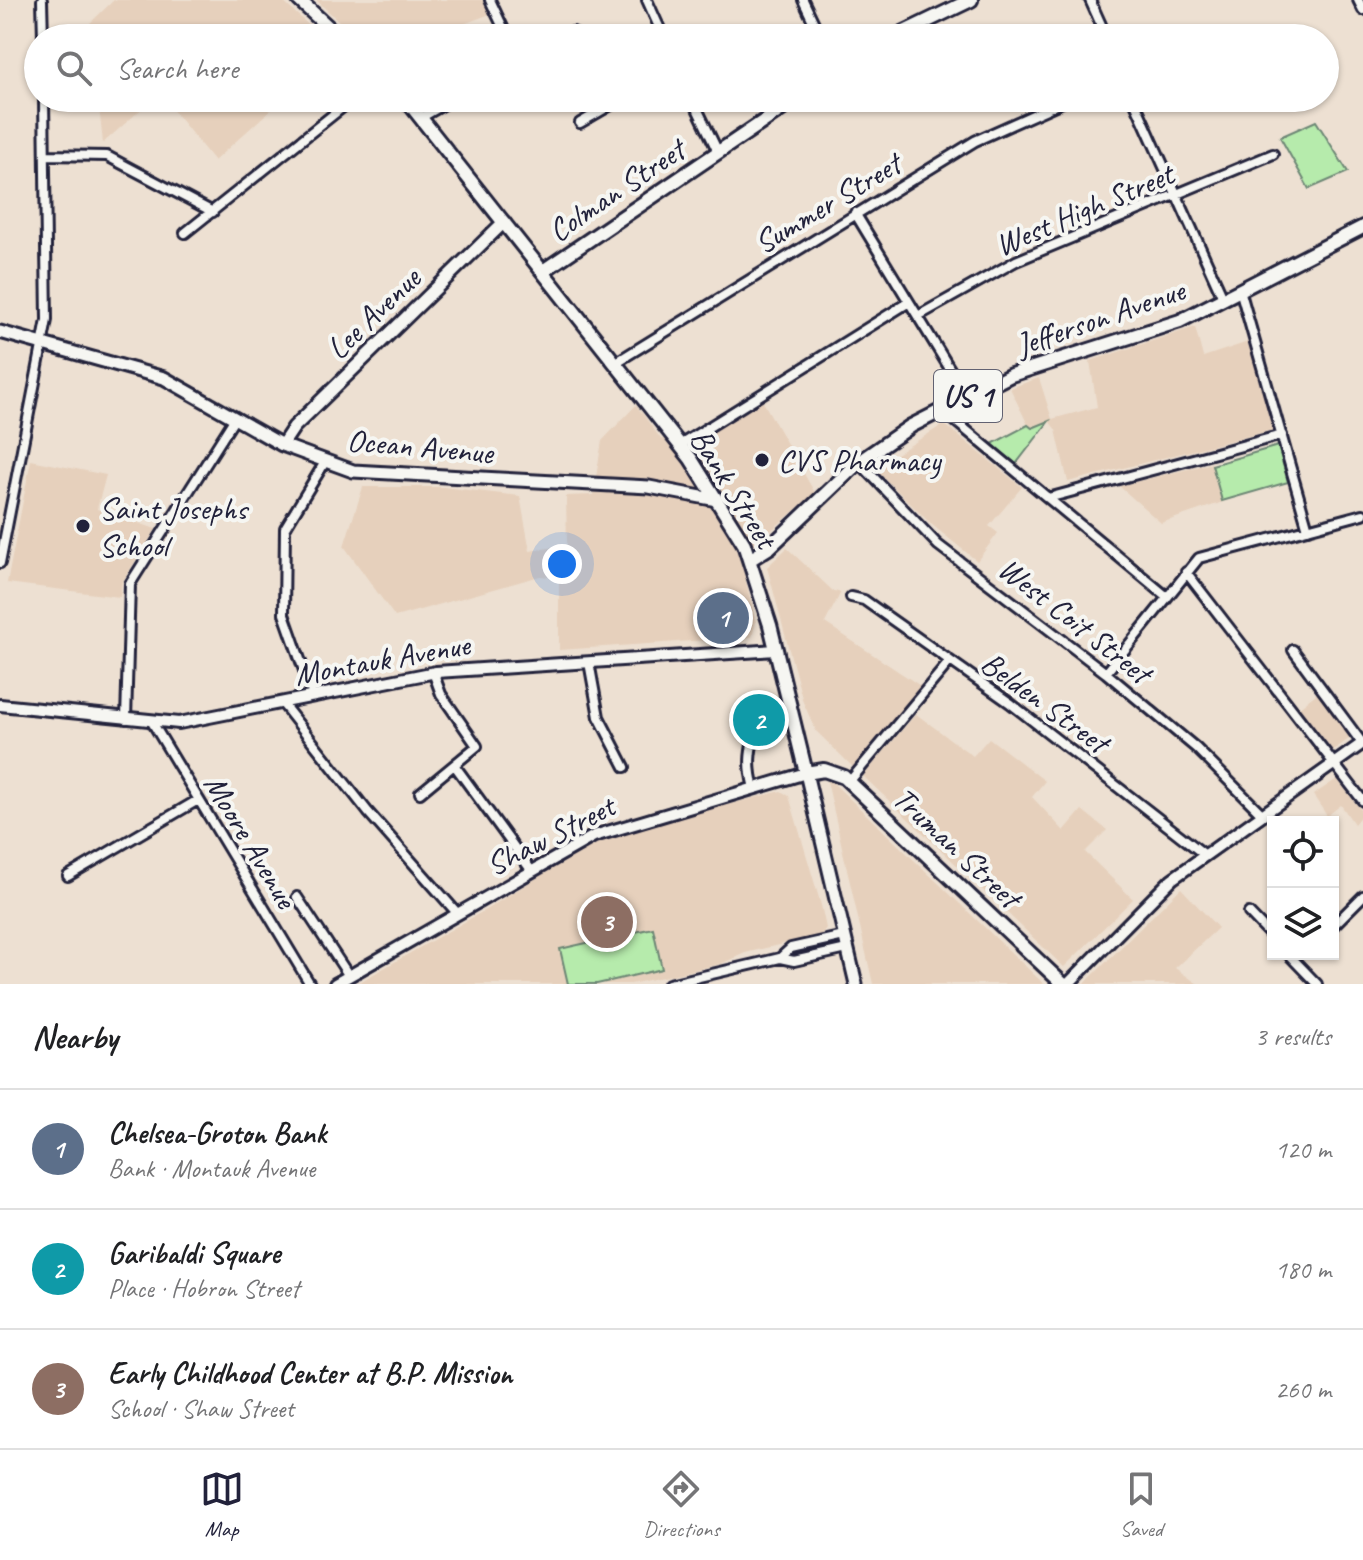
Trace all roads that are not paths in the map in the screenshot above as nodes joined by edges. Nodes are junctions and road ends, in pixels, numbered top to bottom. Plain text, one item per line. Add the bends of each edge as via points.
1 (42, 0) edge
2 (299, 0) edge
3 (490, 0) edge
4 (647, 0) edge
5 (803, 0) edge
6 (971, 0) edge
7 (1090, 0) edge
8 (1358, 0) edge
9 (1363, 10) edge
10 (43, 24) edge
11 (325, 24) edge
12 (501, 24) edge
13 (658, 24) edge
14 (814, 24) edge
15 (921, 24) edge
16 (1101, 24) edge
17 (44, 112) edge
18 (337, 112) edge
19 (418, 112) edge
20 (431, 112) edge
21 (599, 112) edge
22 (699, 112) edge
23 (777, 112) edge
24 (1040, 112) edge
25 (1139, 112) edge
26 (422, 117) junction
27 (580, 123) dead end
28 (718, 152) junction
29 (1273, 154) dead end
30 (45, 155) junction
31 (1173, 194) junction
32 (213, 212) junction
33 (855, 213) junction
34 (504, 222) junction
35 (1363, 227) edge
36 (185, 233) dead end
37 (543, 271) junction
38 (1241, 293) junction
39 (1224, 300) junction
40 (909, 302) junction
41 (918, 316) junction
42 (0, 332) edge
43 (45, 342) junction
44 (615, 363) junction
45 (967, 397) junction
46 (942, 410) junction
47 (235, 418) junction
48 (1282, 435) junction
49 (282, 445) junction
50 (680, 445) junction
51 (325, 462) junction
52 (859, 462) junction
53 (1048, 498) junction
54 (717, 500) junction
55 (1363, 514) edge
56 (1308, 529) junction
57 (751, 559) junction
58 (0, 563) edge
59 (1186, 572) junction
60 (1166, 596) junction
61 (851, 597) dead end
62 (776, 650) junction
63 (1293, 650) dead end
64 (950, 661) junction
65 (589, 662) junction
66 (433, 672) junction
67 (1106, 673) junction
68 (313, 696) junction
69 (757, 702) dead end
70 (282, 703) junction
71 (0, 705) edge
72 (126, 719) junction
73 (152, 722) junction
74 (1363, 743) edge
75 (1334, 764) junction
76 (455, 766) junction
77 (625, 767) dead end
78 (806, 773) junction
79 (849, 782) junction
80 (754, 788) junction
81 (420, 793) dead end
82 (198, 800) junction
83 (1363, 801) edge
84 (1263, 815) junction
85 (1205, 855) junction
86 (531, 870) junction
87 (68, 876) dead end
88 (1363, 896) edge
89 (297, 897) dead end
90 (1249, 913) dead end
91 (458, 914) junction
92 (1339, 920) edge
93 (1267, 932) edge
94 (844, 936) junction
95 (847, 949) junction
96 (780, 958) junction
97 (1298, 960) edge
98 (1296, 962) joint
99 (349, 976) junction
100 (310, 984) edge
101 (335, 984) edge
102 (669, 984) edge
103 (856, 984) edge
104 (1065, 984) edge
105 (1317, 984) edge

1 - 10 street
2 - 11 main road
3 - 12 street
4 - 13 street
5 - 14 street
6 - 15 main road
7 - 16 street
8 - 9 street
17 - 30 street
18 - 32 street
19 - 26 main road, Bank Street
20 - 26 street
21 - 27 street
22 - 28 street
23 - 28 main road, Colman Street
24 - 33 street, Summer Street via 975,141
25 - 31 street
26 - 34 main road, Bank Street
28 - 37 main road, Colman Street
29 - 31 street, West High Street
30 - 32 street via 107,156
30 - 43 street
31 - 39 street
31 - 41 street, West High Street via 1016,261
32 - 36 street
33 - 40 street
33 - 44 street, Summer Street
34 - 37 main road, Bank Street
34 - 49 main road, Lee Avenue via 294,427
35 - 38 main road, Jefferson Avenue / US 1
37 - 44 main road, Bank Street
38 - 39 main road, Jefferson Avenue / US 1
38 - 48 street
39 - 45 main road, Jefferson Avenue / US 1 via 1180,321 1011,375
40 - 41 street
40 - 50 street
41 - 45 street
42 - 43 main road, Ocean Avenue
43 - 47 main road, Ocean Avenue via 164,378
43 - 58 street
44 - 50 main road, Bank Street
45 - 46 main road, Jefferson Avenue / US 1
46 - 52 main road, Jefferson Avenue / US 1
46 - 53 street
47 - 49 main road, Ocean Avenue
47 - 72 street via 130,584
48 - 53 street
48 - 56 street
49 - 51 main road, Ocean Avenue
50 - 54 main road, Bank Street
51 - 54 main road, Ocean Avenue via 368,474 640,486
51 - 68 street via 285,528 284,614
52 - 57 main road, Jefferson Avenue / US 1
52 - 67 street, West Coit Street via 938,545
53 - 60 street
54 - 57 main road, Bank Street
55 - 56 street
56 - 59 street via 1199,558
57 - 62 main road, Bank Street
59 - 60 street
59 - 75 street
60 - 67 street
61 - 64 street, Belden Street via 864,600
62 - 65 street, Montauk Avenue
62 - 78 main road, Bank Street
63 - 74 street
64 - 79 street
64 - 85 street, Belden Street
65 - 66 street, Montauk Avenue
65 - 77 street via 599,717
66 - 68 street, Montauk Avenue
66 - 76 street via 441,694 477,745
67 - 84 street, West Coit Street via 1225,774
68 - 70 street, Montauk Avenue
69 - 80 street via 747,761
70 - 73 street, Montauk Avenue via 187,722
70 - 91 street
71 - 72 street, Montauk Avenue
72 - 73 street, Montauk Avenue
73 - 82 street, Moore Avenue
74 - 75 street
75 - 83 street
75 - 84 street
76 - 81 street
76 - 86 street
78 - 79 main road, Truman Street via 831,770
78 - 80 street, Shaw Street
78 - 94 main road, Bank Street
79 - 104 main road, Truman Street
80 - 86 street, Shaw Street via 613,828
82 - 87 street
82 - 100 street, Moore Avenue
84 - 85 street
85 - 104 street via 1161,888
86 - 91 street, Shaw Street
88 - 92 street
89 - 99 street
90 - 93 street
91 - 99 street, Shaw Street
94 - 95 main road, Bank Street
94 - 96 street via 791,948
95 - 96 street via 794,961
95 - 103 main road, Bank Street
96 - 102 street
97 - 98 street
98 - 105 street
99 - 101 street, Shaw Street

